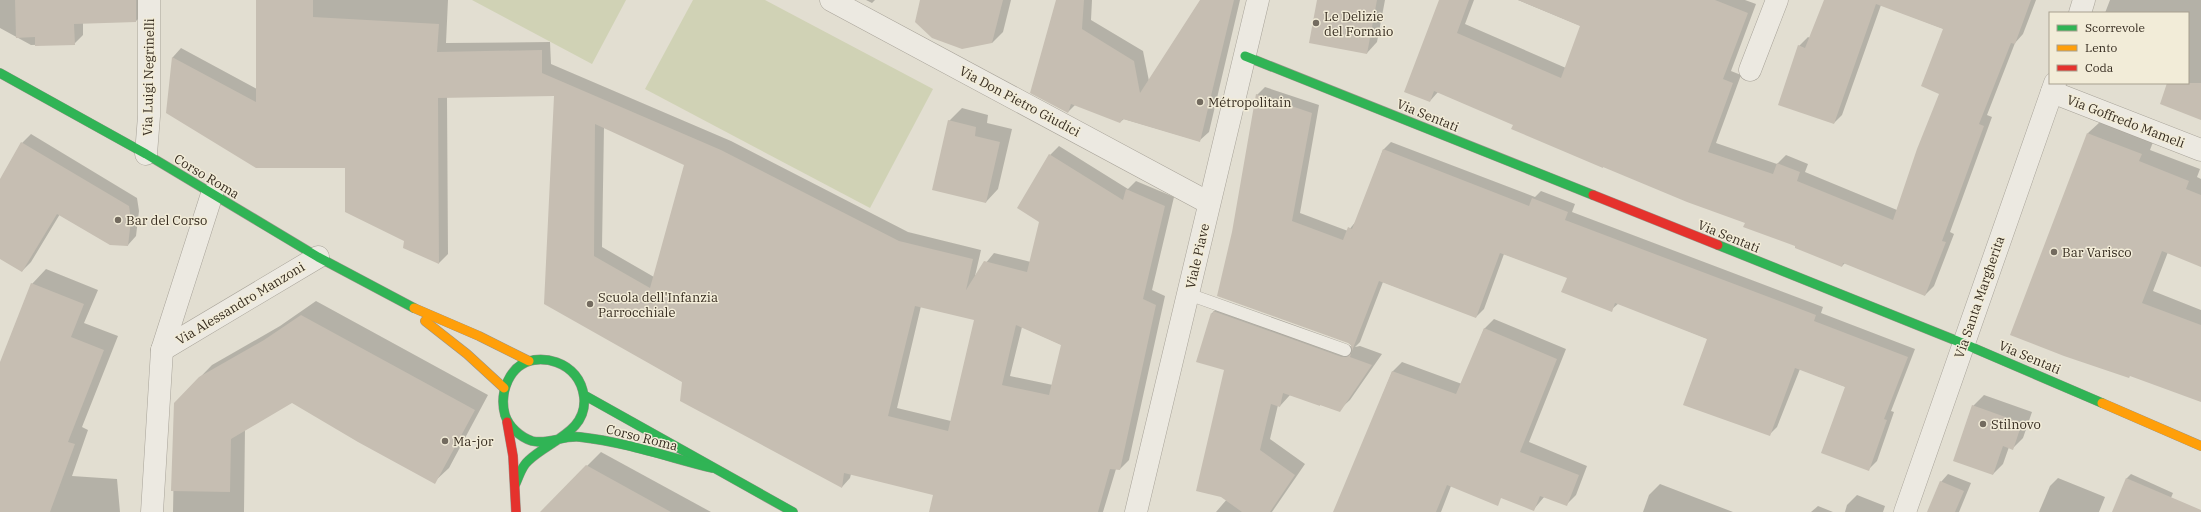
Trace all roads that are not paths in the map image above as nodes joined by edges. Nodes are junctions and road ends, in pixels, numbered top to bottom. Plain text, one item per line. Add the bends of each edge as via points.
1 (149, 0) edge
2 (831, 0) edge
3 (1258, 0) edge
4 (1777, 0) edge
5 (2084, 0) edge
6 (2080, 12) edge
7 (1245, 56) junction
8 (1750, 70) dead end
9 (0, 73) edge
10 (2053, 88) edge
11 (2201, 150) edge
12 (146, 154) junction
13 (212, 194) junction
14 (1209, 203) junction
15 (318, 257) junction
16 (1188, 294) junction
17 (400, 302) junction
18 (1962, 342) junction
19 (162, 350) junction
20 (1345, 350) dead end
21 (529, 362) junction
22 (504, 388) junction
23 (584, 395) junction
24 (507, 422) junction
25 (565, 436) junction
26 (2201, 446) edge
27 (712, 468) junction
28 (515, 486) junction
29 (782, 509) edge
30 (152, 512) edge
31 (516, 512) edge
32 (1136, 512) edge
33 (1905, 512) edge

1 - 12 street, Via Luigi Negrinelli via 149,116
2 - 14 street, Via Don Pietro Giudici
3 - 7 street, Viale Piave
4 - 8 street
5 - 6 street
7 - 14 street, Viale Piave
7 - 18 main road, Via Sentati
9 - 12 main road, Corso Roma
10 - 11 street, Via Goffredo Mameli
10 - 18 street, Via Santa Margherita
12 - 13 main road, Corso Roma
13 - 15 main road, Corso Roma
13 - 19 street, Via Alessandro Manzoni
14 - 16 street, Viale Piave
15 - 17 main road, Corso Roma
15 - 19 street, Via Alessandro Manzoni
16 - 20 lane
16 - 32 street, Viale Piave
17 - 21 main road, Corso Roma via 480,336
17 - 22 main road, Corso Roma via 467,354
18 - 26 main road, Via Sentati
18 - 33 street, Via Santa Margherita
19 - 30 street, Via Alessandro Manzoni
21 - 22 main road via 516,369
21 - 23 main road via 543,359 557,362 570,369 579,381
22 - 24 main road via 502,409
23 - 25 main road, Corso Roma via 584,409 580,420
23 - 27 main road, Corso Roma
24 - 25 main road, Corso Roma via 517,434 532,441 547,442
24 - 28 main road
25 - 27 main road, Corso Roma via 620,444
25 - 28 main road via 541,450 526,463
27 - 29 main road, Corso Roma
28 - 31 main road

